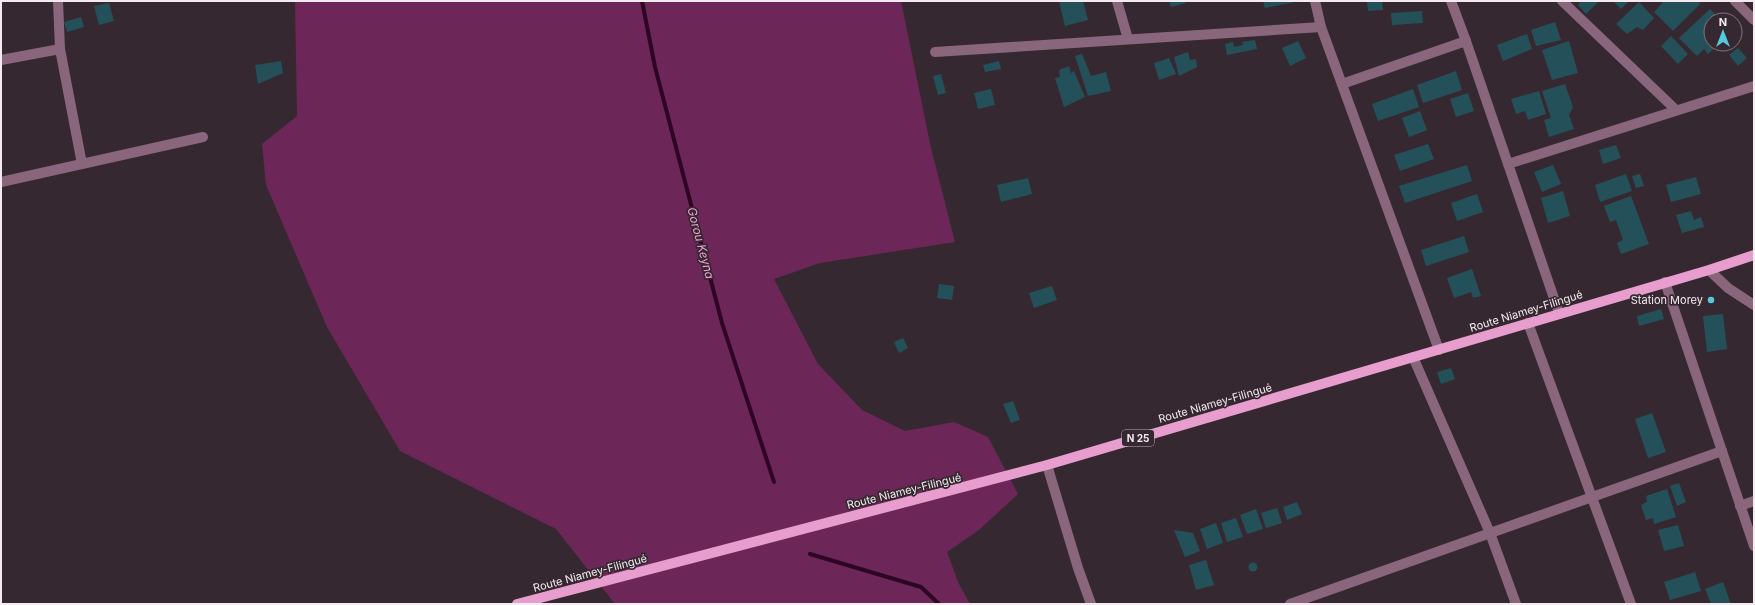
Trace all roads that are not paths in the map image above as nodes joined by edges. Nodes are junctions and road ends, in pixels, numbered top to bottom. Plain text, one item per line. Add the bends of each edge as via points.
1 (58, 1) edge
2 (1118, 1) edge
3 (1315, 1) edge
4 (1451, 1) edge
5 (1562, 1) edge
6 (1735, 1) edge
7 (1754, 20) edge
8 (1321, 27) junction
9 (1128, 39) junction
10 (1466, 41) junction
11 (60, 48) junction
12 (935, 52) dead end
13 (1, 60) edge
14 (1342, 84) junction
15 (1754, 86) edge
16 (1676, 110) junction
17 (203, 137) dead end
18 (82, 164) junction
19 (1508, 164) junction
20 (1, 182) edge
21 (1754, 255) edge
22 (1709, 270) junction
23 (1665, 282) junction
24 (1754, 305) edge
25 (1559, 313) junction
26 (1528, 323) junction
27 (1438, 350) junction
28 (1413, 357) junction
29 (1722, 451) junction
30 (1047, 465) junction
31 (1593, 497) junction
32 (1754, 501) edge
33 (1740, 506) junction
34 (1490, 533) junction
35 (1754, 546) edge
36 (517, 604) edge
37 (1091, 604) edge
38 (1290, 604) edge
39 (1516, 604) edge
40 (1631, 604) edge

1 - 11 street
2 - 9 street
3 - 8 street
4 - 10 street
5 - 16 street
6 - 7 street
8 - 9 street
8 - 14 street
9 - 12 street
10 - 14 street
10 - 19 street
11 - 13 street
11 - 18 street
14 - 27 street
15 - 16 street
16 - 19 street
17 - 18 street
18 - 20 street
19 - 25 street
21 - 22 main road, Route Niamey-Filingué / N 25
22 - 23 main road, Route Niamey-Filingué / N 25
22 - 24 street via 1728,288
23 - 25 main road, Route Niamey-Filingué / N 25
23 - 29 street
25 - 26 main road, Route Niamey-Filingué / N 25
26 - 27 main road, Route Niamey-Filingué / N 25
26 - 31 street
27 - 28 main road, Route Niamey-Filingué / N 25
28 - 30 main road, Route Niamey-Filingué / N 25
28 - 34 street
29 - 31 street
29 - 33 street
30 - 36 main road, Route Niamey-Filingué / N 25
30 - 37 street
31 - 34 street
31 - 40 street
32 - 33 street
33 - 35 street
34 - 38 street
34 - 39 street

